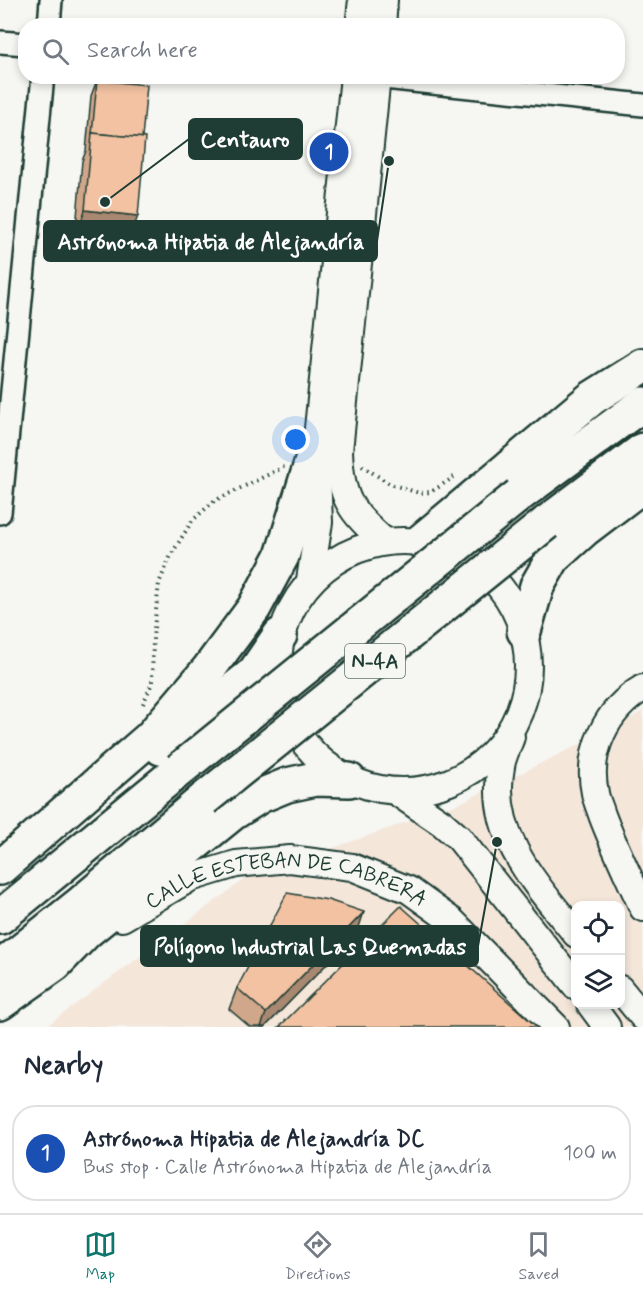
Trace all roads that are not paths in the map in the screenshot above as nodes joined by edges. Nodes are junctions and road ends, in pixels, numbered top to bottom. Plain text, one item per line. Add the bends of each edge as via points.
1 (51, 0) edge
2 (362, 0) edge
3 (384, 0) edge
4 (50, 18) edge
5 (360, 18) edge
6 (383, 18) edge
7 (0, 42) edge
8 (18, 43) edge
9 (42, 84) edge
10 (367, 84) edge
11 (367, 84) edge
12 (437, 84) edge
13 (643, 105) edge
14 (643, 366) edge
15 (643, 404) edge
16 (316, 448) junction
17 (643, 450) edge
18 (643, 485) edge
19 (0, 513) edge
20 (384, 541) junction
21 (421, 541) junction
22 (310, 580) junction
23 (524, 631) junction
24 (280, 635) junction
25 (643, 688) edge
26 (516, 720) junction
27 (349, 780) junction
28 (395, 791) junction
29 (0, 868) edge
30 (0, 877) edge
31 (643, 908) edge
32 (0, 917) edge
33 (571, 928) edge
34 (55, 964) junction
35 (0, 968) edge
36 (571, 980) edge
37 (625, 994) edge
38 (0, 1003) edge
39 (593, 1009) edge
40 (643, 1017) edge
41 (556, 1027) edge
42 (608, 1027) edge

1 - 4 street
2 - 5 street
3 - 6 street
7 - 8 street
9 - 19 street
10 - 16 street
11 - 20 street via 339,450 342,486 348,503 357,517
12 - 13 street
14 - 21 main road via 592,398
15 - 32 main road, N-4A, bridge via 519,495
16 - 22 street via 319,522
16 - 29 main road via 282,556 254,608 208,670 151,737
17 - 35 main road, N-4A, bridge via 546,523
18 - 23 main road via 553,558 537,586
20 - 21 street
20 - 22 street via 343,554
21 - 23 street via 455,551 485,571 509,598
22 - 24 street via 291,606
23 - 26 street via 529,661 526,691
24 - 27 street via 277,678 288,719 313,755
24 - 30 main road via 254,673
25 - 31 street via 606,722 594,750 594,793
26 - 28 street via 495,751 466,774 432,788
26 - 33 street via 500,768 505,829 518,859
27 - 28 street
27 - 34 main road via 315,779 287,785 242,807 86,932
28 - 36 street via 459,838
34 - 38 main road
34 - 41 street, CALLE ESTEBAN DE CABRERA via 190,878 236,864 290,859 352,867 409,890 452,921
37 - 40 street
39 - 42 street

